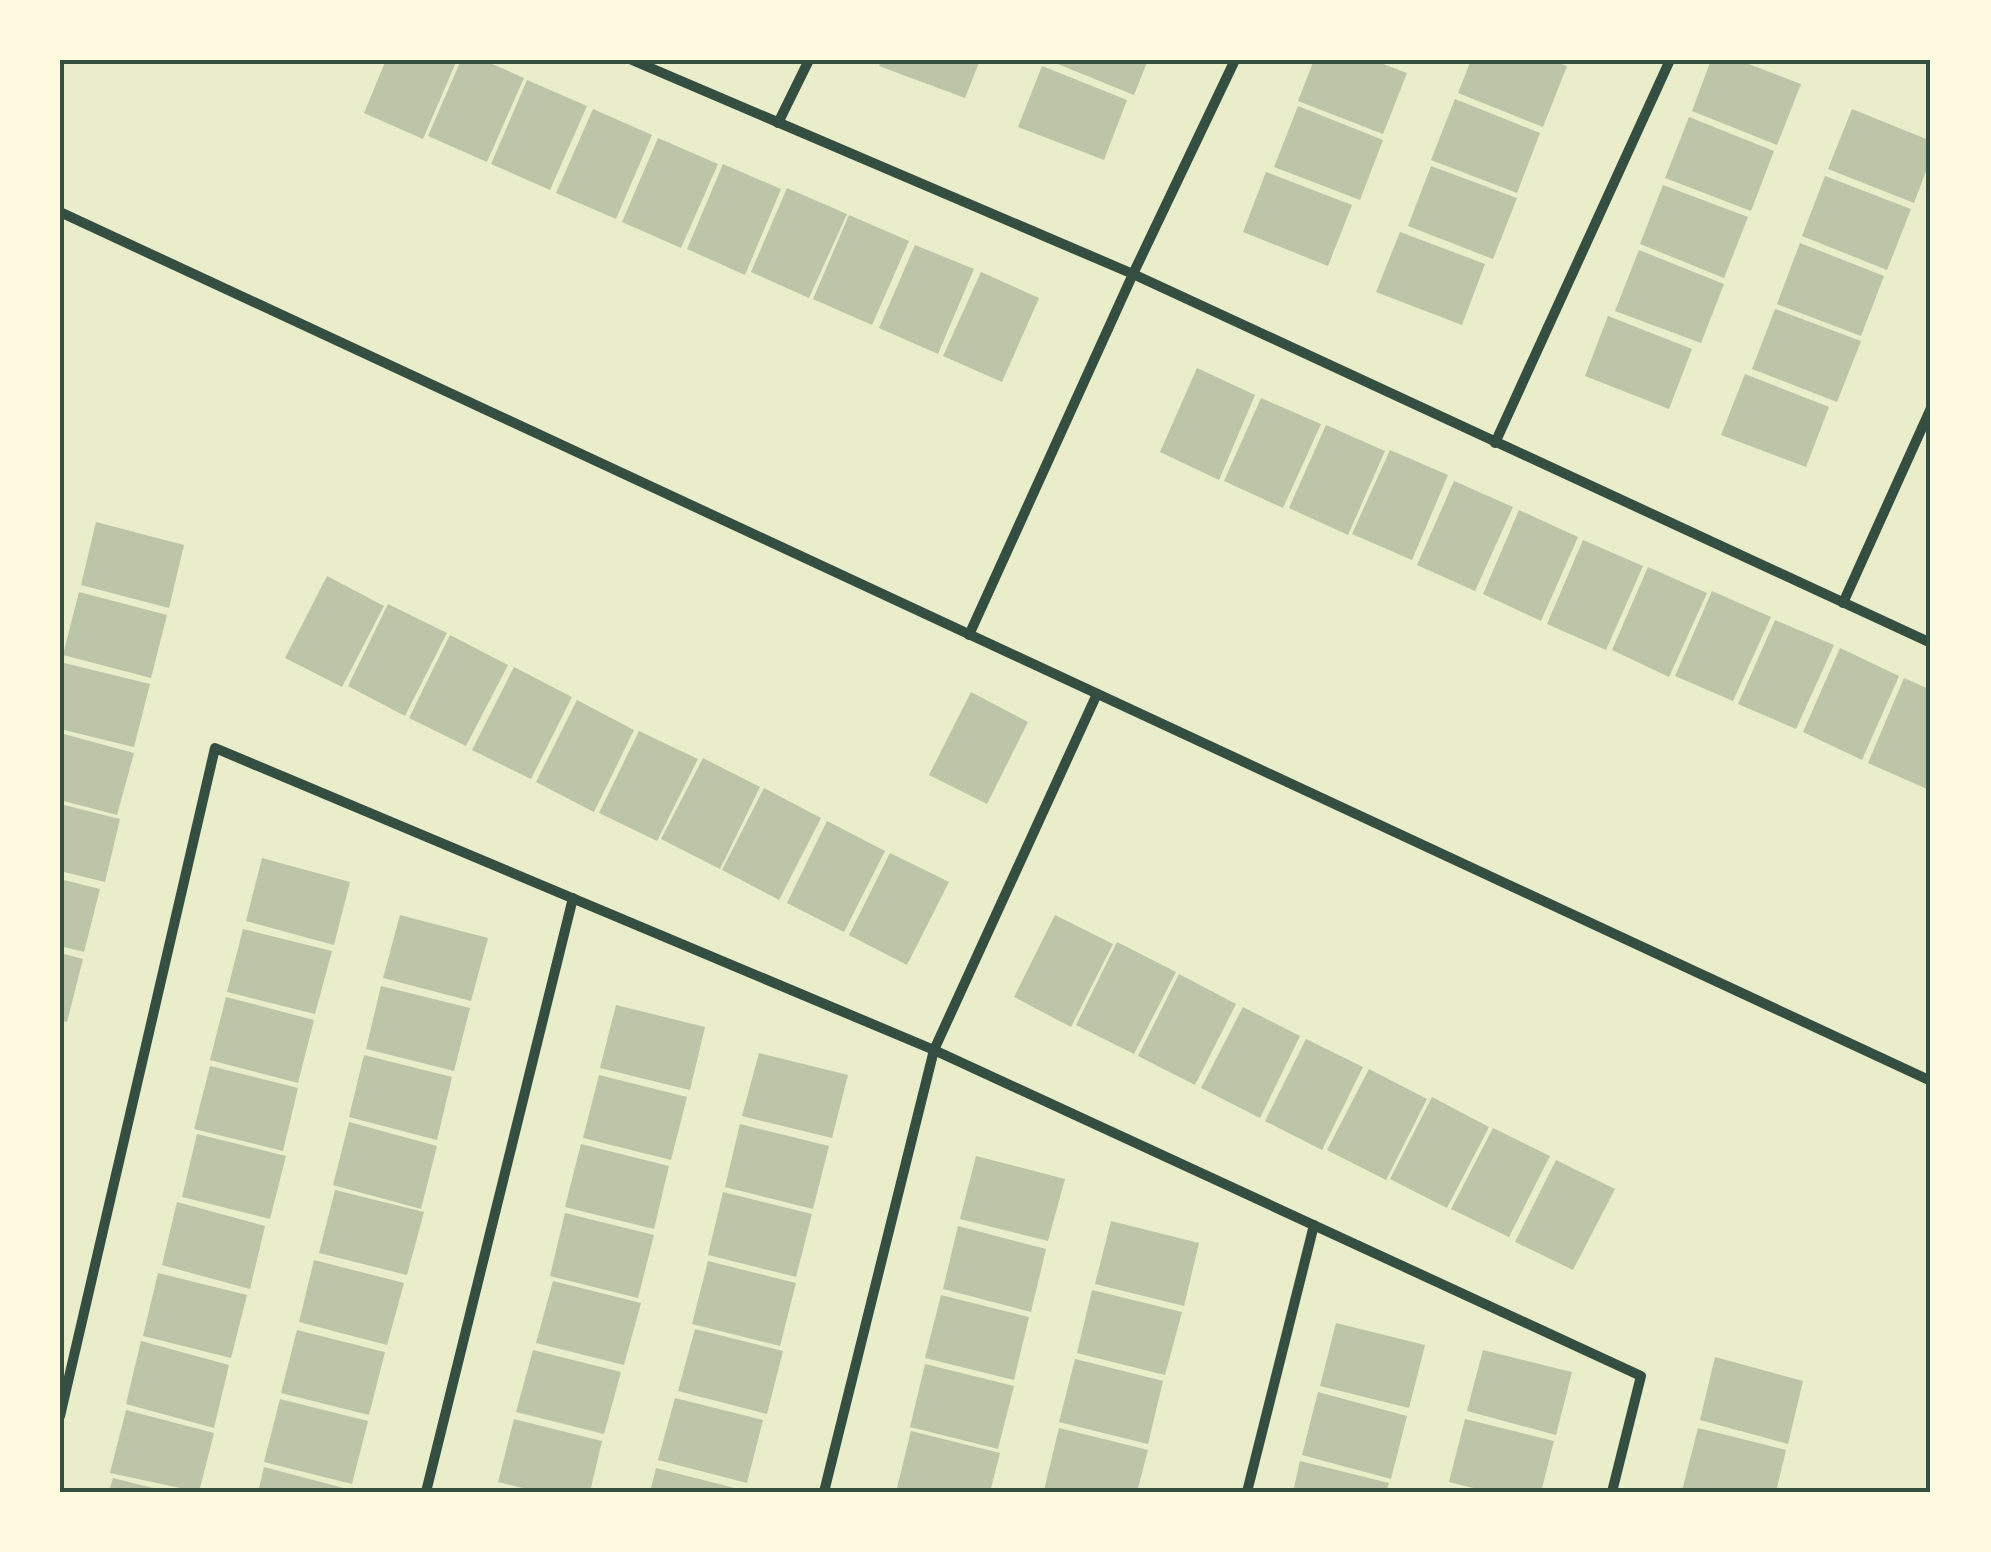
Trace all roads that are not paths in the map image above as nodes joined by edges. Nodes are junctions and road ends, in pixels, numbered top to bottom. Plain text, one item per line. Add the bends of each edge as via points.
1 (632, 60) edge
2 (809, 60) edge
3 (1235, 60) edge
4 (1670, 60) edge
5 (778, 123) junction
6 (60, 212) edge
7 (1133, 274) junction
8 (1931, 408) edge
9 (1496, 442) junction
10 (1843, 603) junction
11 (969, 634) junction
12 (1931, 644) edge
13 (1096, 694) junction
14 (572, 898) junction
15 (934, 1050) junction
16 (1931, 1082) edge
17 (1314, 1225) junction
18 (60, 1416) edge
19 (426, 1492) edge
20 (824, 1492) edge
21 (1247, 1492) edge
22 (1612, 1492) edge

1 - 5 street
2 - 5 street
3 - 7 street
4 - 9 street
5 - 7 street
6 - 11 street
7 - 9 street
7 - 11 street
8 - 10 street
9 - 10 street
10 - 12 street
11 - 13 street
13 - 15 street
13 - 16 street
14 - 15 street
14 - 18 street via 215,748
14 - 19 street
15 - 17 street
15 - 20 street
17 - 21 street
17 - 22 street via 1641,1376

